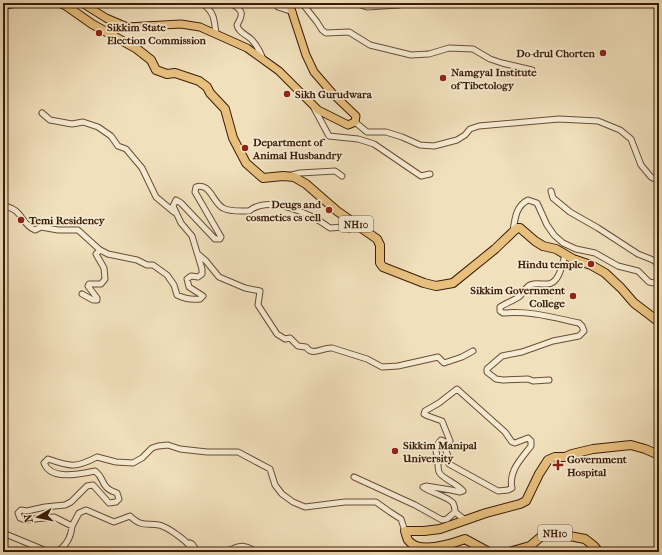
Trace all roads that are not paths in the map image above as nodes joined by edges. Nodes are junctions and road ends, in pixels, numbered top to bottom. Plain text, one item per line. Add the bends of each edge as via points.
1 (14, 3) edge
2 (82, 3) edge
3 (202, 3) edge
4 (232, 3) edge
5 (274, 3) edge
6 (289, 3) edge
7 (302, 3) edge
8 (355, 3) edge
9 (402, 3) edge
10 (65, 4) edge
11 (3, 5) edge
12 (210, 5) dead end
13 (293, 12) junction
14 (214, 21) junction
15 (216, 34) junction
16 (263, 60) junction
17 (532, 70) dead end
18 (311, 102) junction
19 (42, 113) dead end
20 (355, 122) junction
21 (430, 174) dead end
22 (287, 176) junction
23 (342, 176) dead end
24 (659, 181) edge
25 (551, 191) dead end
26 (3, 206) edge
27 (175, 213) junction
28 (357, 224) junction
29 (513, 231) junction
30 (100, 250) junction
31 (197, 253) junction
32 (565, 255) junction
33 (659, 264) edge
34 (659, 284) edge
35 (82, 294) dead end
36 (659, 322) edge
37 (473, 351) dead end
38 (549, 380) dead end
39 (448, 443) junction
40 (659, 455) edge
41 (354, 477) dead end
42 (456, 512) junction
43 (465, 520) junction
44 (72, 526) junction
45 (405, 531) junction
46 (3, 533) edge
47 (187, 542) junction
48 (49, 552) edge
49 (56, 552) edge
50 (189, 552) edge
51 (198, 552) edge
52 (224, 552) edge
53 (257, 552) edge
54 (489, 552) edge
55 (509, 552) edge
56 (599, 552) edge

1 - 11 highway
2 - 15 main road via 127,27 181,24 200,27
3 - 14 street via 211,10
4 - 16 street via 242,12 238,28 251,40
5 - 13 street
6 - 13 main road
7 - 17 street via 326,33 349,32 370,45 410,55 429,54 449,48 473,49 502,64
8 - 9 street via 375,7
10 - 22 highway, NH10 via 92,24 137,49 151,60 156,70 199,81 225,110 233,138 246,163 262,178
12 - 14 street via 217,18
13 - 20 main road via 314,72 356,116
14 - 15 street
15 - 16 main road via 247,48
16 - 18 main road via 279,71
18 - 20 main road via 318,110 336,120 348,125
18 - 21 street via 329,136 358,139 374,144 421,176
19 - 27 street via 50,120 72,124 83,122 98,127 111,136 142,168 156,197
20 - 24 street via 367,132 386,132 420,145 434,146 456,140 470,129 479,126 559,119 598,121 620,130 631,139 641,165 651,177
22 - 23 street via 335,171
22 - 28 highway, NH10 via 306,184
25 - 33 street via 553,198 570,212
26 - 30 street via 18,212 35,230 41,227 78,230
27 - 28 street via 173,206 176,200 215,239 220,239 195,192 199,186 205,187 226,210 249,211 260,205 275,205 308,214 330,228 349,229
27 - 31 street via 192,236
28 - 29 highway, NH10 via 377,239 380,245 380,263 383,266 436,286 453,283
29 - 32 highway via 520,228 542,246 556,249
29 - 34 street via 517,211 522,203 528,200 537,203 554,236 563,243 595,253 618,266 638,271 649,282
30 - 31 street via 153,265 167,275 177,295 193,300 203,296 189,287 187,279 202,274
30 - 35 street via 96,254 104,268 105,279 101,284 92,283 88,286 96,300
31 - 37 street via 219,277 245,288 260,291 258,305 277,334 285,339 290,338 298,346 306,347 309,351 332,348 367,359 382,367 438,357 444,363
32 - 36 highway via 605,273 634,303
32 - 38 street via 554,282 549,285 530,285 517,298 500,307 500,311 544,314 579,323 584,331 579,336 502,356 487,369 487,372 496,379
39 - 39 street via 446,451 450,464 498,491 512,488 510,482 515,466 531,446 528,438 512,442 505,432 457,389 424,414 442,421 450,441
39 - 42 street via 441,440 435,450 439,472 460,486 463,491 423,487 453,503
40 - 43 highway via 631,445 555,457 548,460 526,501
41 - 42 street via 442,520
42 - 43 street
43 - 45 highway via 440,529
44 - 45 street via 54,518 25,520 20,518 18,513 21,510 65,505 87,486 93,485 109,503 119,499 117,493 106,488 100,475 95,471 64,475 51,472 44,463 48,459 76,466 97,457 133,463 152,448 168,445 207,452 238,452 270,469 275,485 282,494 305,507 345,502 376,502 401,519
44 - 47 street via 80,512 86,510 114,522 130,516 136,522 164,527
44 - 49 street via 68,542
45 - 54 highway via 409,541 416,547 434,548 466,539
46 - 48 street
47 - 50 street via 191,547
47 - 51 street
52 - 53 street via 237,546 244,546
55 - 56 highway, NH10 via 530,546 543,535 554,533 586,539

